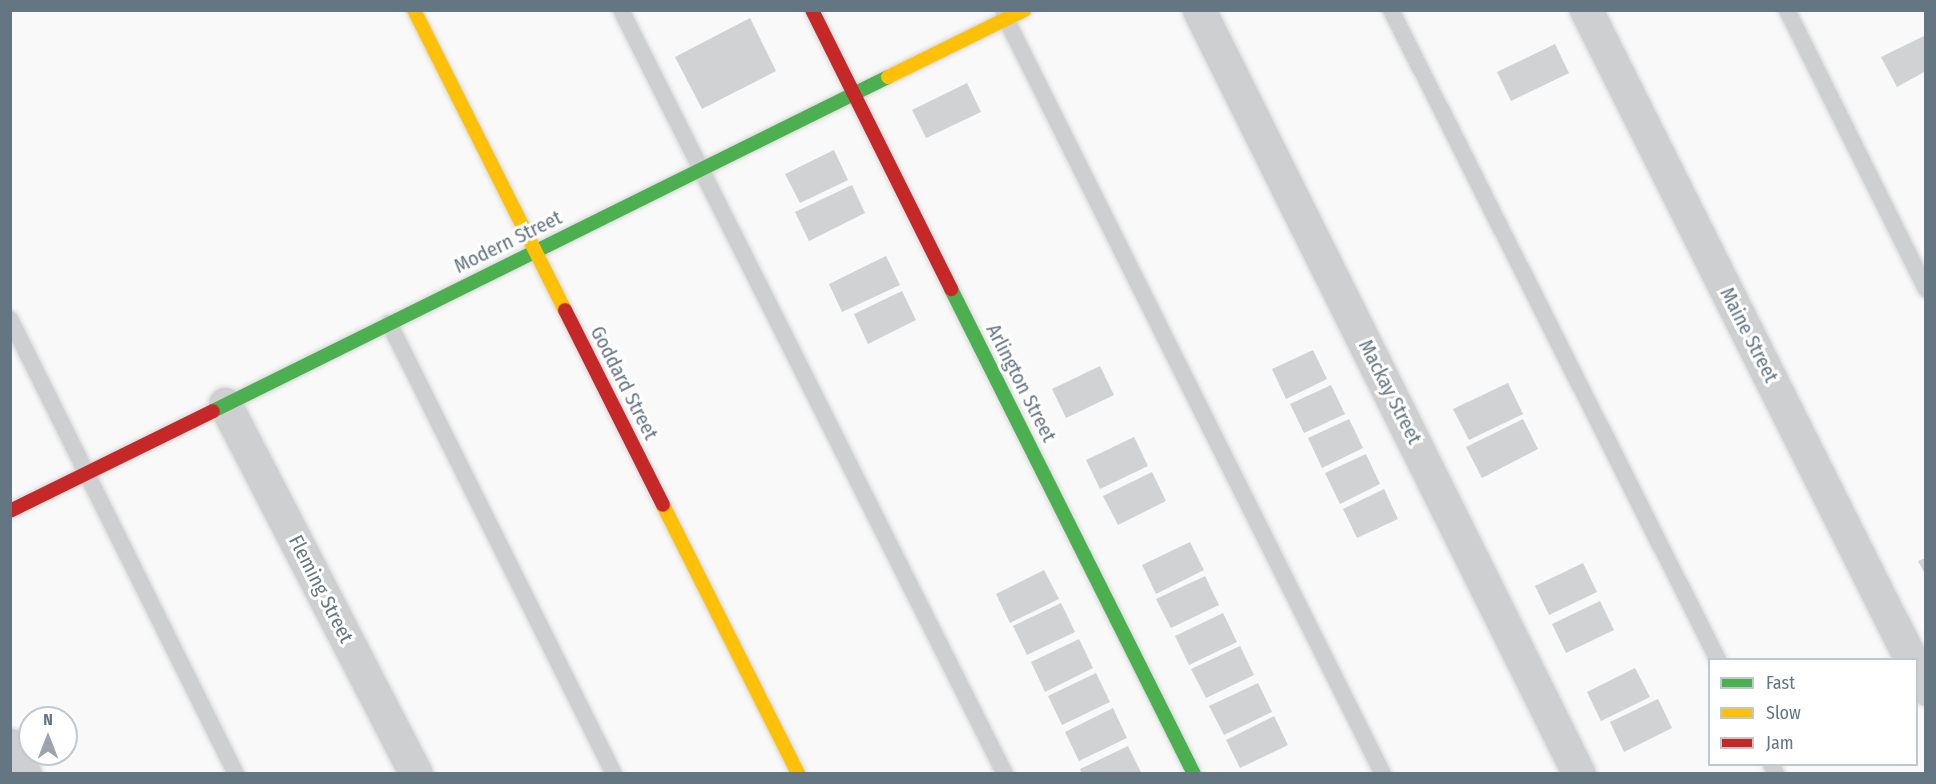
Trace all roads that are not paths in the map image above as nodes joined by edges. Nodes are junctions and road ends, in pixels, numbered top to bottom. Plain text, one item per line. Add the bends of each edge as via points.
1 (414, 10) edge
2 (621, 10) edge
3 (812, 10) edge
4 (1024, 10) edge
5 (1199, 10) edge
6 (1391, 10) edge
7 (1586, 10) edge
8 (1787, 10) edge
9 (1004, 15) edge
10 (855, 95) junction
11 (701, 169) junction
12 (535, 250) junction
13 (1926, 289) edge
14 (10, 319) edge
15 (389, 323) junction
16 (225, 404) junction
17 (87, 473) junction
18 (10, 511) edge
19 (1717, 658) edge
20 (1910, 658) edge
21 (1918, 672) edge
22 (1926, 688) edge
23 (10, 745) edge
24 (25, 774) edge
25 (236, 774) edge
26 (416, 774) edge
27 (614, 774) edge
28 (798, 774) edge
29 (1005, 774) edge
30 (1194, 774) edge
31 (1383, 774) edge
32 (1579, 774) edge

1 - 12 street, Goddard Street
2 - 11 lane
3 - 10 street, Arlington Street
4 - 9 street, Modern Street
5 - 32 street, Mackay Street
6 - 19 lane
7 - 20 street, Maine Street
8 - 13 lane
9 - 10 street, Modern Street
9 - 31 lane
10 - 11 street, Modern Street
10 - 30 street, Arlington Street
11 - 12 street, Modern Street
11 - 29 lane
12 - 15 street, Modern Street
12 - 28 street, Goddard Street
14 - 17 lane
15 - 16 street, Modern Street
15 - 27 lane
16 - 17 street, Modern Street
16 - 26 street, Fleming Street
17 - 18 street, Modern Street
17 - 25 lane
21 - 22 street
23 - 24 street

